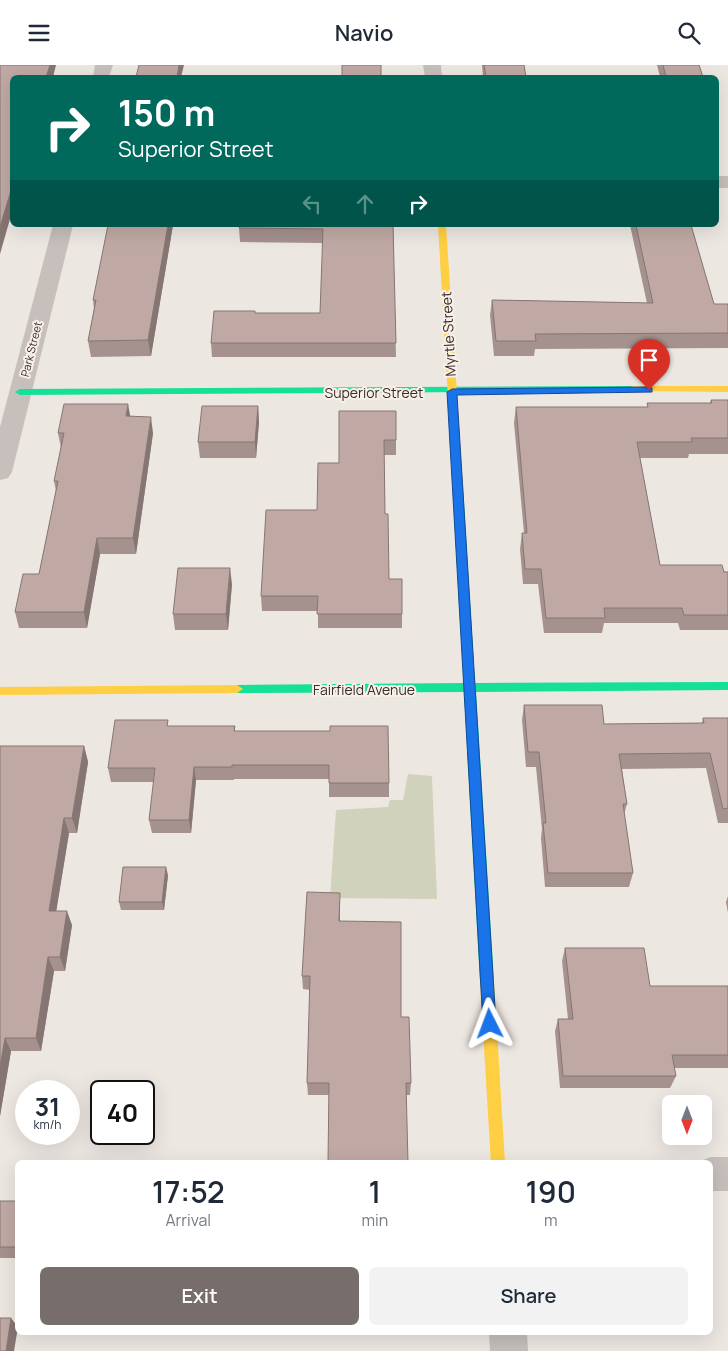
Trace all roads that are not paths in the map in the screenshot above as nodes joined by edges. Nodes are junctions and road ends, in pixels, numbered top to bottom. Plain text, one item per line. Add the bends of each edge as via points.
1 (62, 227) edge
2 (442, 227) edge
3 (728, 389) edge
4 (20, 392) junction
5 (452, 392) junction
6 (0, 472) edge
7 (728, 686) edge
8 (469, 688) junction
9 (0, 691) edge
10 (498, 1160) edge
11 (728, 1174) edge
12 (713, 1175) edge
13 (508, 1335) edge
14 (509, 1351) edge

1 - 4 street, Park Street
2 - 5 street, Myrtle Street
3 - 5 street, Superior Street
4 - 5 street, Superior Street
4 - 6 street, Park Street
5 - 8 street, Myrtle Street
7 - 8 street, Fairfield Avenue
8 - 9 street, Fairfield Avenue
8 - 10 street, Myrtle Street
11 - 12 street
13 - 14 street

